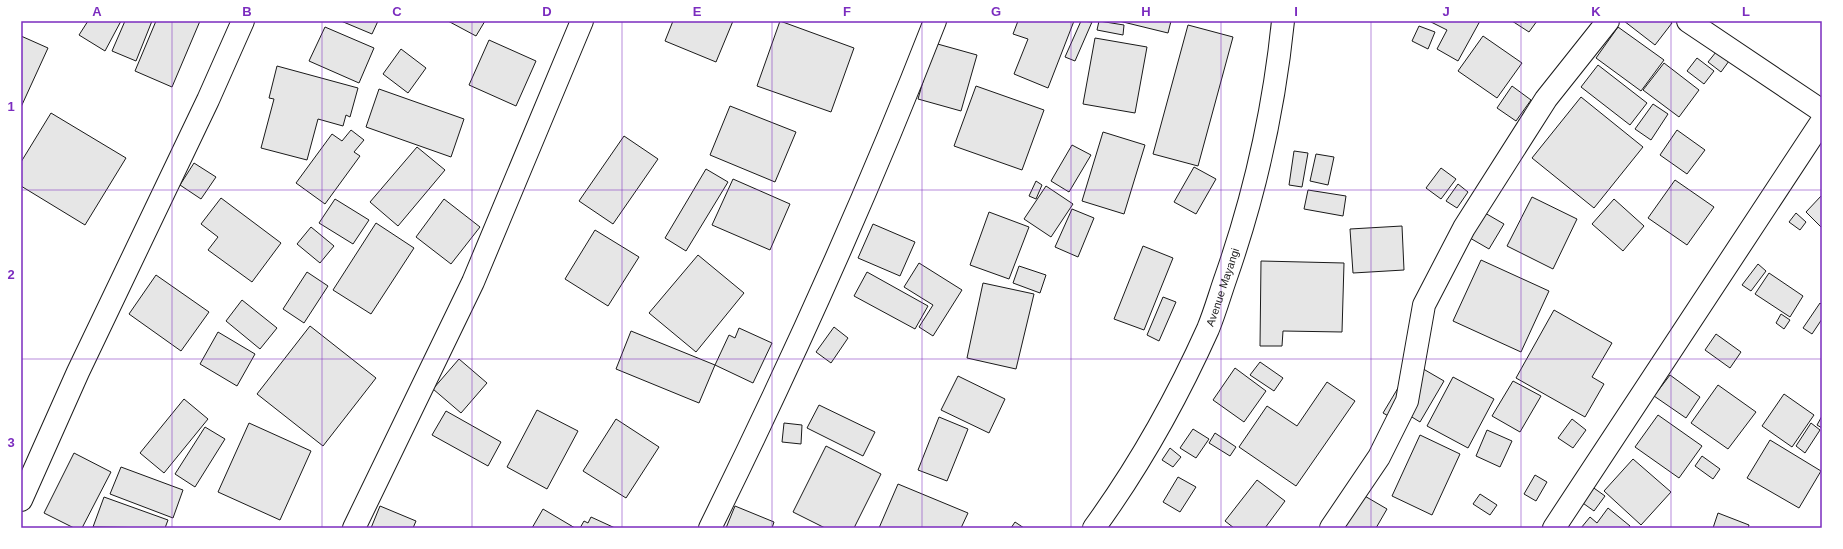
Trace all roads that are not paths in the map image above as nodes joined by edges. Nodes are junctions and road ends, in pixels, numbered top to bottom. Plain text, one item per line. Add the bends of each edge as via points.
1 (243, 21) edge
2 (582, 21) edge
3 (935, 21) edge
4 (1283, 21) edge
5 (1608, 21) edge
6 (1688, 21) edge
7 (1822, 111) edge
8 (1822, 121) edge
9 (21, 500) edge
10 (354, 528) edge
11 (710, 528) edge
12 (1094, 528) edge
13 (1331, 528) edge
14 (1554, 528) edge

1 - 9 street via 78,372
2 - 10 street via 473,282
3 - 11 street via 899,114 834,265 760,427
4 - 12 street, Avenue Mayangi via 1266,134 1243,229 1208,328 1148,446
5 - 13 street via 1546,99 1464,228 1424,305 1406,401 1378,457
6 - 7 street
8 - 14 street

